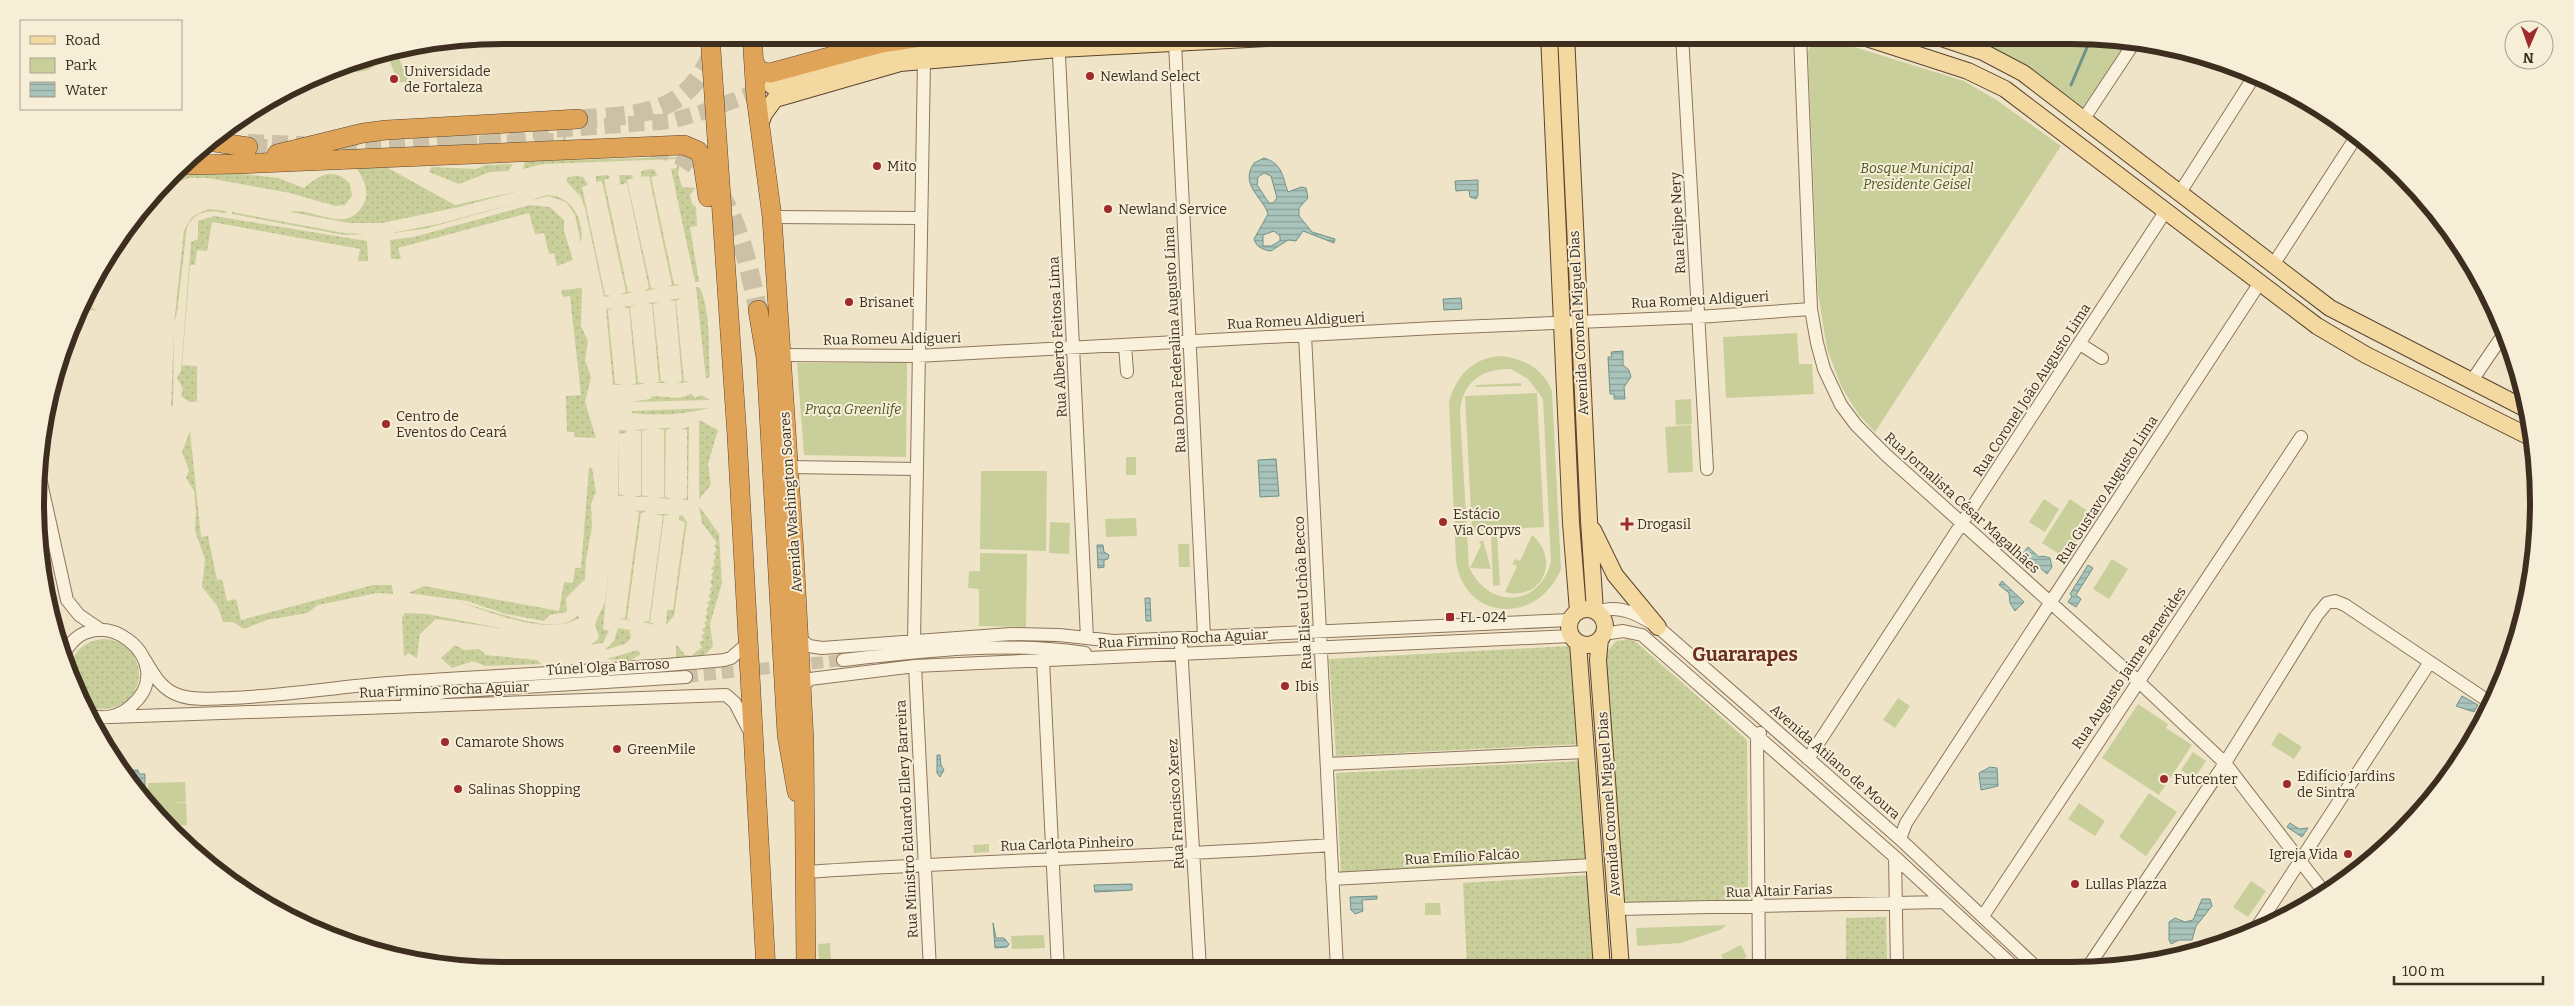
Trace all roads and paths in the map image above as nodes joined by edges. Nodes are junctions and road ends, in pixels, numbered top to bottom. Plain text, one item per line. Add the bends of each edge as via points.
1 (711, 44) edge
2 (753, 44) edge
3 (877, 44) edge
4 (987, 44) edge
5 (1044, 44) edge
6 (1058, 44) edge
7 (1174, 44) edge
8 (1548, 44) edge
9 (1566, 44) edge
10 (1683, 44) edge
11 (1800, 44) edge
12 (1885, 44) edge
13 (1956, 44) edge
14 (2131, 48) edge
15 (924, 61) junction
16 (754, 63) junction
17 (2251, 81) edge
18 (772, 86) tunnel mouth
19 (578, 119) tunnel mouth
20 (2087, 123) junction
21 (760, 125) junction
22 (2353, 141) edge
23 (220, 142) edge
24 (2076, 142) junction
25 (248, 144) tunnel mouth
26 (2129, 157) junction
27 (193, 164) edge
28 (204, 164) junction
29 (2117, 174) junction
30 (2179, 194) junction
31 (1573, 196) junction
32 (1556, 197) junction
33 (2165, 212) junction
34 (772, 217) junction
35 (921, 218) junction
36 (2273, 265) junction
37 (2259, 284) junction
38 (1811, 309) junction
39 (758, 310) tunnel mouth
40 (1698, 317) junction
41 (1580, 321) junction
42 (1563, 322) junction
43 (1305, 335) junction
44 (2500, 339) edge
45 (1190, 342) junction
46 (2080, 344) junction
47 (1125, 345) junction
48 (1074, 347) junction
49 (782, 355) junction
50 (917, 356) junction
51 (2102, 358) dead end
52 (1127, 372) dead end
53 (2471, 382) junction
54 (2512, 403) junction
55 (2520, 406) edge
56 (2503, 423) junction
57 (2524, 433) edge
58 (737, 436) junction
59 (2301, 437) dead end
60 (789, 468) junction
61 (917, 469) junction
62 (1707, 469) dead end
63 (44, 498) edge
64 (1588, 520) junction
65 (1962, 525) junction
66 (2051, 604) junction
67 (1597, 612) junction
68 (1574, 627) junction
69 (1658, 627) junction
70 (101, 630) junction
71 (1321, 631) junction
72 (1204, 636) junction
73 (1602, 636) junction
74 (1181, 637) junction
75 (799, 638) junction
76 (1087, 638) junction
77 (914, 641) junction
78 (748, 643) junction
79 (1321, 647) junction
80 (68, 650) edge
81 (1182, 653) junction
82 (1108, 656) junction
83 (145, 660) junction
84 (843, 660) tunnel mouth
85 (1043, 660) junction
86 (2430, 662) junction
87 (915, 666) junction
88 (686, 677) tunnel mouth
89 (2138, 681) junction
90 (801, 688) junction
91 (2486, 700) edge
92 (383, 707) junction
93 (96, 716) edge
94 (112, 716) junction
95 (1769, 724) junction
96 (752, 737) junction
97 (1757, 737) junction
98 (1585, 752) junction
99 (1808, 759) junction
100 (2225, 763) junction
101 (1327, 764) junction
102 (806, 830) junction
103 (1900, 839) junction
104 (1331, 845) junction
105 (1194, 854) junction
106 (1896, 857) junction
107 (1053, 860) junction
108 (2300, 860) junction
109 (924, 864) junction
110 (1593, 865) junction
111 (805, 872) junction
112 (1332, 878) junction
113 (2321, 888) edge
114 (1896, 902) junction
115 (1942, 902) junction
116 (1758, 907) junction
117 (1617, 909) junction
118 (1983, 916) junction
119 (2261, 921) edge
120 (2092, 961) edge
121 (766, 962) edge
122 (806, 962) edge
123 (930, 962) edge
124 (1058, 962) edge
125 (1200, 962) edge
126 (1337, 962) edge
127 (1601, 962) edge
128 (1621, 962) edge
129 (1759, 962) edge
130 (1897, 962) edge
131 (2008, 962) edge
132 (2031, 962) edge

1 - 58 highway
2 - 16 highway, Avenida Washington Soares
3 - 16 highway via 770,73 760,71
4 - 18 main road via 912,47
5 - 15 main road
6 - 48 street, Rua Alberto Feitosa Lima
7 - 45 street, Rua Dona Federalina Augusto Lima
8 - 32 main road, Avenida Coronel Miguel Dias
9 - 31 main road, Avenida Coronel Miguel Dias
10 - 40 street, Rua Felipe Nery
11 - 38 street, Rua Jornalista César Magalhães
12 - 24 main road via 1968,71 2005,89
13 - 20 main road via 2004,62 2023,73
14 - 20 street
15 - 21 main road via 900,63 775,99
15 - 35 street
16 - 21 highway, Avenida Washington Soares
17 - 30 street
19 - 28 highway via 386,130 258,158
20 - 24 main road
20 - 26 main road
21 - 34 highway, Avenida Washington Soares
22 - 36 street
23 - 25 highway
24 - 29 main road
26 - 29 main road
26 - 30 main road
27 - 28 highway
28 - 58 highway via 674,145 691,147 702,157 704,166 723,367
29 - 33 main road
30 - 36 main road
31 - 32 main road
31 - 41 main road, Avenida Coronel Miguel Dias
32 - 42 main road, Avenida Coronel Miguel Dias
33 - 37 main road
33 - 46 street, Rua Coronel João Augusto Lima
34 - 35 street
34 - 49 highway, Avenida Washington Soares
35 - 50 street
36 - 53 main road via 2330,308
37 - 56 main road via 2337,339
37 - 66 street, Rua Gustavo Augusto Lima
38 - 40 street, Rua Romeu Aldigueri
38 - 65 street, Rua Jornalista César Magalhães via 1824,369 1856,425
39 - 102 highway via 766,358 787,735
40 - 41 street, Rua Romeu Aldigueri
40 - 62 street, Rua Felipe Nery
41 - 42 street, Rua Romeu Aldigueri
41 - 64 main road, Avenida Coronel Miguel Dias
42 - 43 street, Rua Romeu Aldigueri
42 - 68 main road, Avenida Coronel Miguel Dias
43 - 45 street, Rua Romeu Aldigueri
43 - 71 street, Rua Eliseu Uchôa Becco
44 - 53 street
45 - 47 street, Rua Romeu Aldigueri
45 - 72 street, Rua Dona Federalina Augusto Lima
46 - 51 street
46 - 65 street, Rua Coronel João Augusto Lima
47 - 48 street, Rua Romeu Aldigueri
47 - 52 street
48 - 50 street, Rua Romeu Aldigueri
48 - 76 street, Rua Alberto Feitosa Lima
49 - 50 street, Rua Romeu Aldigueri
49 - 60 highway, Avenida Washington Soares
50 - 61 street
53 - 54 main road
54 - 55 main road
54 - 56 main road
56 - 57 main road
58 - 78 highway
59 - 89 street, Rua Augusto Jaime Benevides
60 - 61 street
60 - 75 highway, Avenida Washington Soares
61 - 77 street
63 - 70 street via 66,600
64 - 67 main road, Avenida Coronel Miguel Dias
64 - 69 main road via 1615,575
65 - 66 street, Rua Jornalista César Magalhães
65 - 99 street, Rua Coronel João Augusto Lima
66 - 89 street, Rua Jornalista César Magalhães
66 - 103 street, Rua Gustavo Augusto Lima via 1906,824
67 - 68 main road via 1586,608
67 - 69 street, Avenida Atilano de Moura via 1620,610 1638,614
67 - 73 main road via 1604,623
68 - 71 street, Rua Firmino Rocha Aguiar
68 - 73 main road via 1590,644
68 - 79 street, Rua Firmino Rocha Aguiar
68 - 98 main road, Avenida Coronel Miguel Dias
69 - 95 street, Avenida Atilano de Moura
70 - 80 street via 88,632 76,639
70 - 83 street, Rua Firmino Rocha Aguiar via 115,631 128,638
71 - 72 street, Rua Firmino Rocha Aguiar
71 - 79 street, Rua Eliseu Uchôa Becco
72 - 74 street, Rua Firmino Rocha Aguiar
73 - 97 street via 1623,631 1642,635
73 - 117 main road, Avenida Coronel Miguel Dias via 1598,660
74 - 76 street, Rua Firmino Rocha Aguiar via 1114,641
74 - 81 street, Rua Francisco Xerez
75 - 77 street, Rua Firmino Rocha Aguiar via 809,646 822,648
75 - 90 highway, Avenida Washington Soares
76 - 77 street, Rua Firmino Rocha Aguiar via 1011,634
78 - 83 street, Rua Firmino Rocha Aguiar via 731,658 715,661 387,683 262,697 193,698 174,693 155,678
78 - 96 highway
79 - 81 street, Rua Firmino Rocha Aguiar
79 - 101 street, Rua Eliseu Uchôa Becco
81 - 82 street, Rua Firmino Rocha Aguiar
81 - 105 street, Rua Francisco Xerez
82 - 84 street via 1023,648
82 - 85 street, Rua Firmino Rocha Aguiar
83 - 94 street via 147,674 140,695 126,711
85 - 87 street, Rua Firmino Rocha Aguiar
85 - 107 street
86 - 91 street
86 - 100 street via 2345,605 2331,601 2317,615
86 - 108 street
87 - 90 street, Rua Firmino Rocha Aguiar via 810,678
87 - 109 street, Rua Ministro Eduardo Ellery Barreira
88 - 92 street, Túnel Olga Barroso via 445,692
89 - 100 street, Rua Jornalista César Magalhães
89 - 118 street, Rua Augusto Jaime Benevides
90 - 102 highway, Avenida Washington Soares
92 - 94 street, Rua Firmino Rocha Aguiar
92 - 96 street, Rua Firmino Rocha Aguiar via 726,695 735,703
93 - 94 street, Rua Firmino Rocha Aguiar
95 - 97 street
95 - 99 street, Avenida Atilano de Moura
96 - 121 highway
97 - 106 street
97 - 116 street
98 - 101 street
98 - 110 main road, Avenida Coronel Miguel Dias
99 - 103 street, Avenida Atilano de Moura
100 - 108 street, Rua Jornalista César Magalhães
100 - 120 street
101 - 104 street, Rua Eliseu Uchôa Becco
102 - 111 highway, Avenida Washington Soares
103 - 118 street, Avenida Atilano de Moura
104 - 105 street, Rua Carlota Pinheiro
104 - 112 street, Rua Eliseu Uchôa Becco
105 - 107 street, Rua Carlota Pinheiro
105 - 125 street, Rua Francisco Xerez
106 - 114 street
106 - 115 street
107 - 109 street, Rua Carlota Pinheiro
107 - 124 street
108 - 113 street, Rua Jornalista César Magalhães
108 - 119 street
109 - 111 street, Rua Carlota Pinheiro
109 - 123 street, Rua Ministro Eduardo Ellery Barreira
110 - 112 street, Rua Emílio Falcão
110 - 127 main road, Avenida Coronel Miguel Dias
111 - 122 highway, Avenida Washington Soares
112 - 126 street, Rua Eliseu Uchôa Becco
114 - 115 street, Rua Altair Farias
114 - 116 street, Rua Altair Farias
114 - 130 street
115 - 131 street
116 - 117 street, Rua Altair Farias
116 - 129 street
117 - 128 main road, Avenida Coronel Miguel Dias
118 - 132 street, Avenida Atilano de Moura

